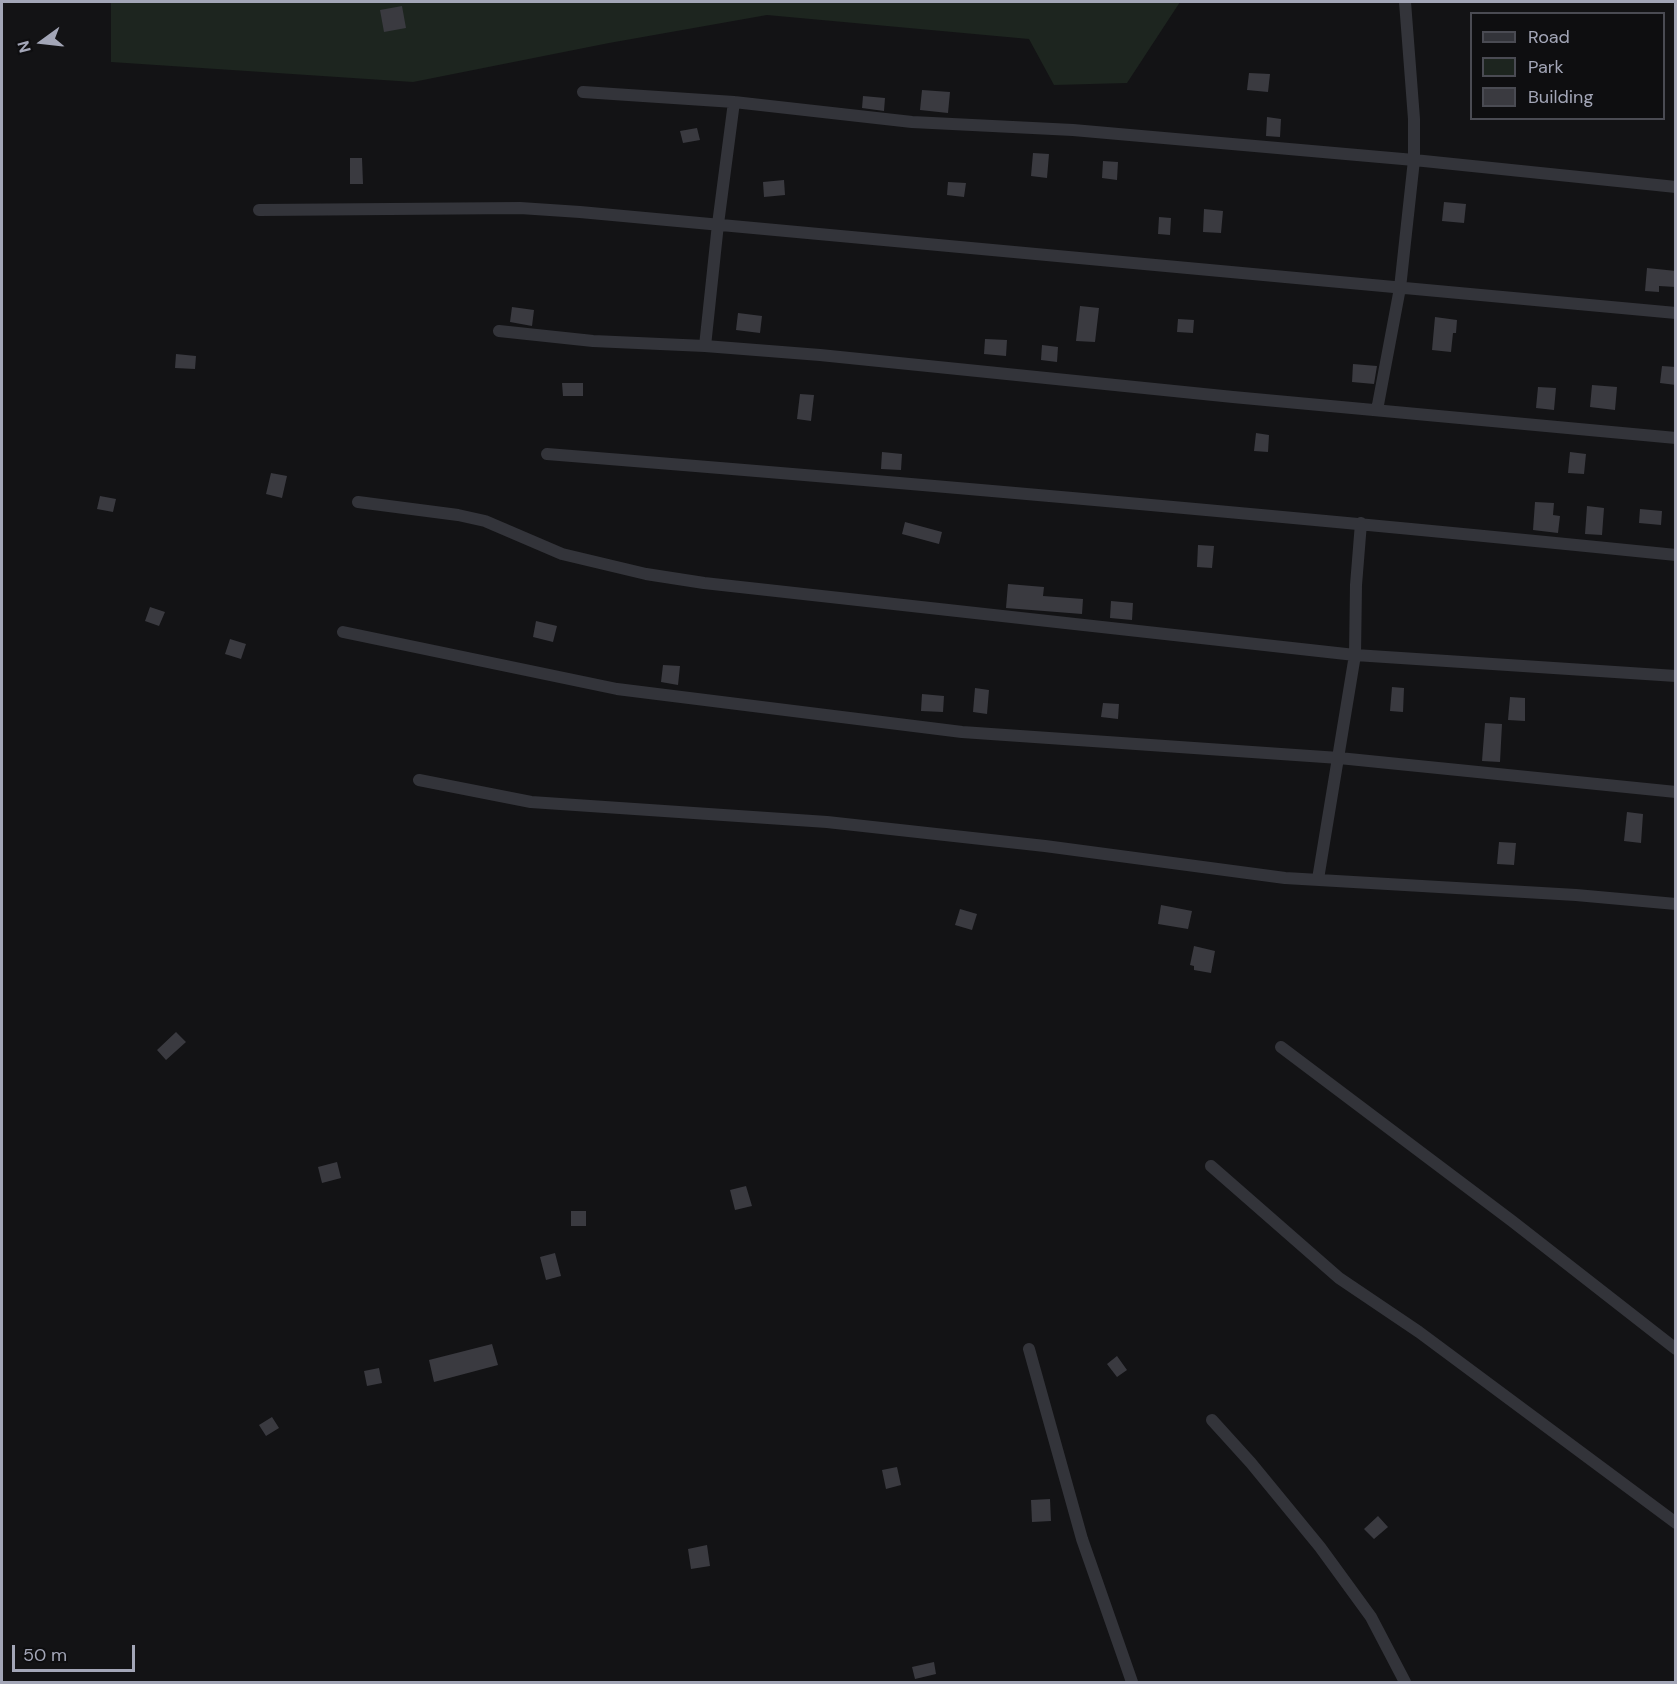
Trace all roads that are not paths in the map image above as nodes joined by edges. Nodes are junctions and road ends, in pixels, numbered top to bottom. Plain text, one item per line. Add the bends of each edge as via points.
1 (1405, 2) edge
2 (583, 92) dead end
3 (735, 102) junction
4 (1414, 160) junction
5 (1676, 187) edge
6 (259, 210) dead end
7 (718, 224) junction
8 (1400, 288) junction
9 (1676, 314) edge
10 (499, 331) dead end
11 (705, 346) junction
12 (1377, 410) junction
13 (1676, 438) edge
14 (547, 454) dead end
15 (358, 502) dead end
16 (1361, 523) junction
17 (1676, 555) edge
18 (343, 632) dead end
19 (1355, 655) junction
20 (1676, 676) edge
21 (1339, 758) junction
22 (419, 780) dead end
23 (1676, 792) edge
24 (1318, 879) junction
25 (1676, 904) edge
26 (1281, 1047) dead end
27 (1211, 1166) dead end
28 (1029, 1349) dead end
29 (1676, 1349) edge
30 (1212, 1420) dead end
31 (1676, 1523) edge
32 (1132, 1683) edge
33 (1405, 1683) edge

1 - 4 street
2 - 3 street
3 - 4 street via 912,122 1073,130
3 - 7 street
4 - 5 street
4 - 8 street
6 - 7 street via 520,208
7 - 8 street
7 - 11 street
8 - 9 street
8 - 12 street
10 - 11 street via 593,341
11 - 12 street
12 - 13 street
14 - 16 street
15 - 19 street via 485,521 562,554 704,583
16 - 17 street
16 - 19 street
18 - 21 street via 617,690 962,732
19 - 20 street
19 - 21 street
21 - 23 street
21 - 24 street
22 - 24 street via 531,802 827,822
24 - 25 street
26 - 29 street
27 - 31 street via 1340,1278
28 - 32 street via 1082,1539
30 - 33 street via 1320,1547 1371,1617

